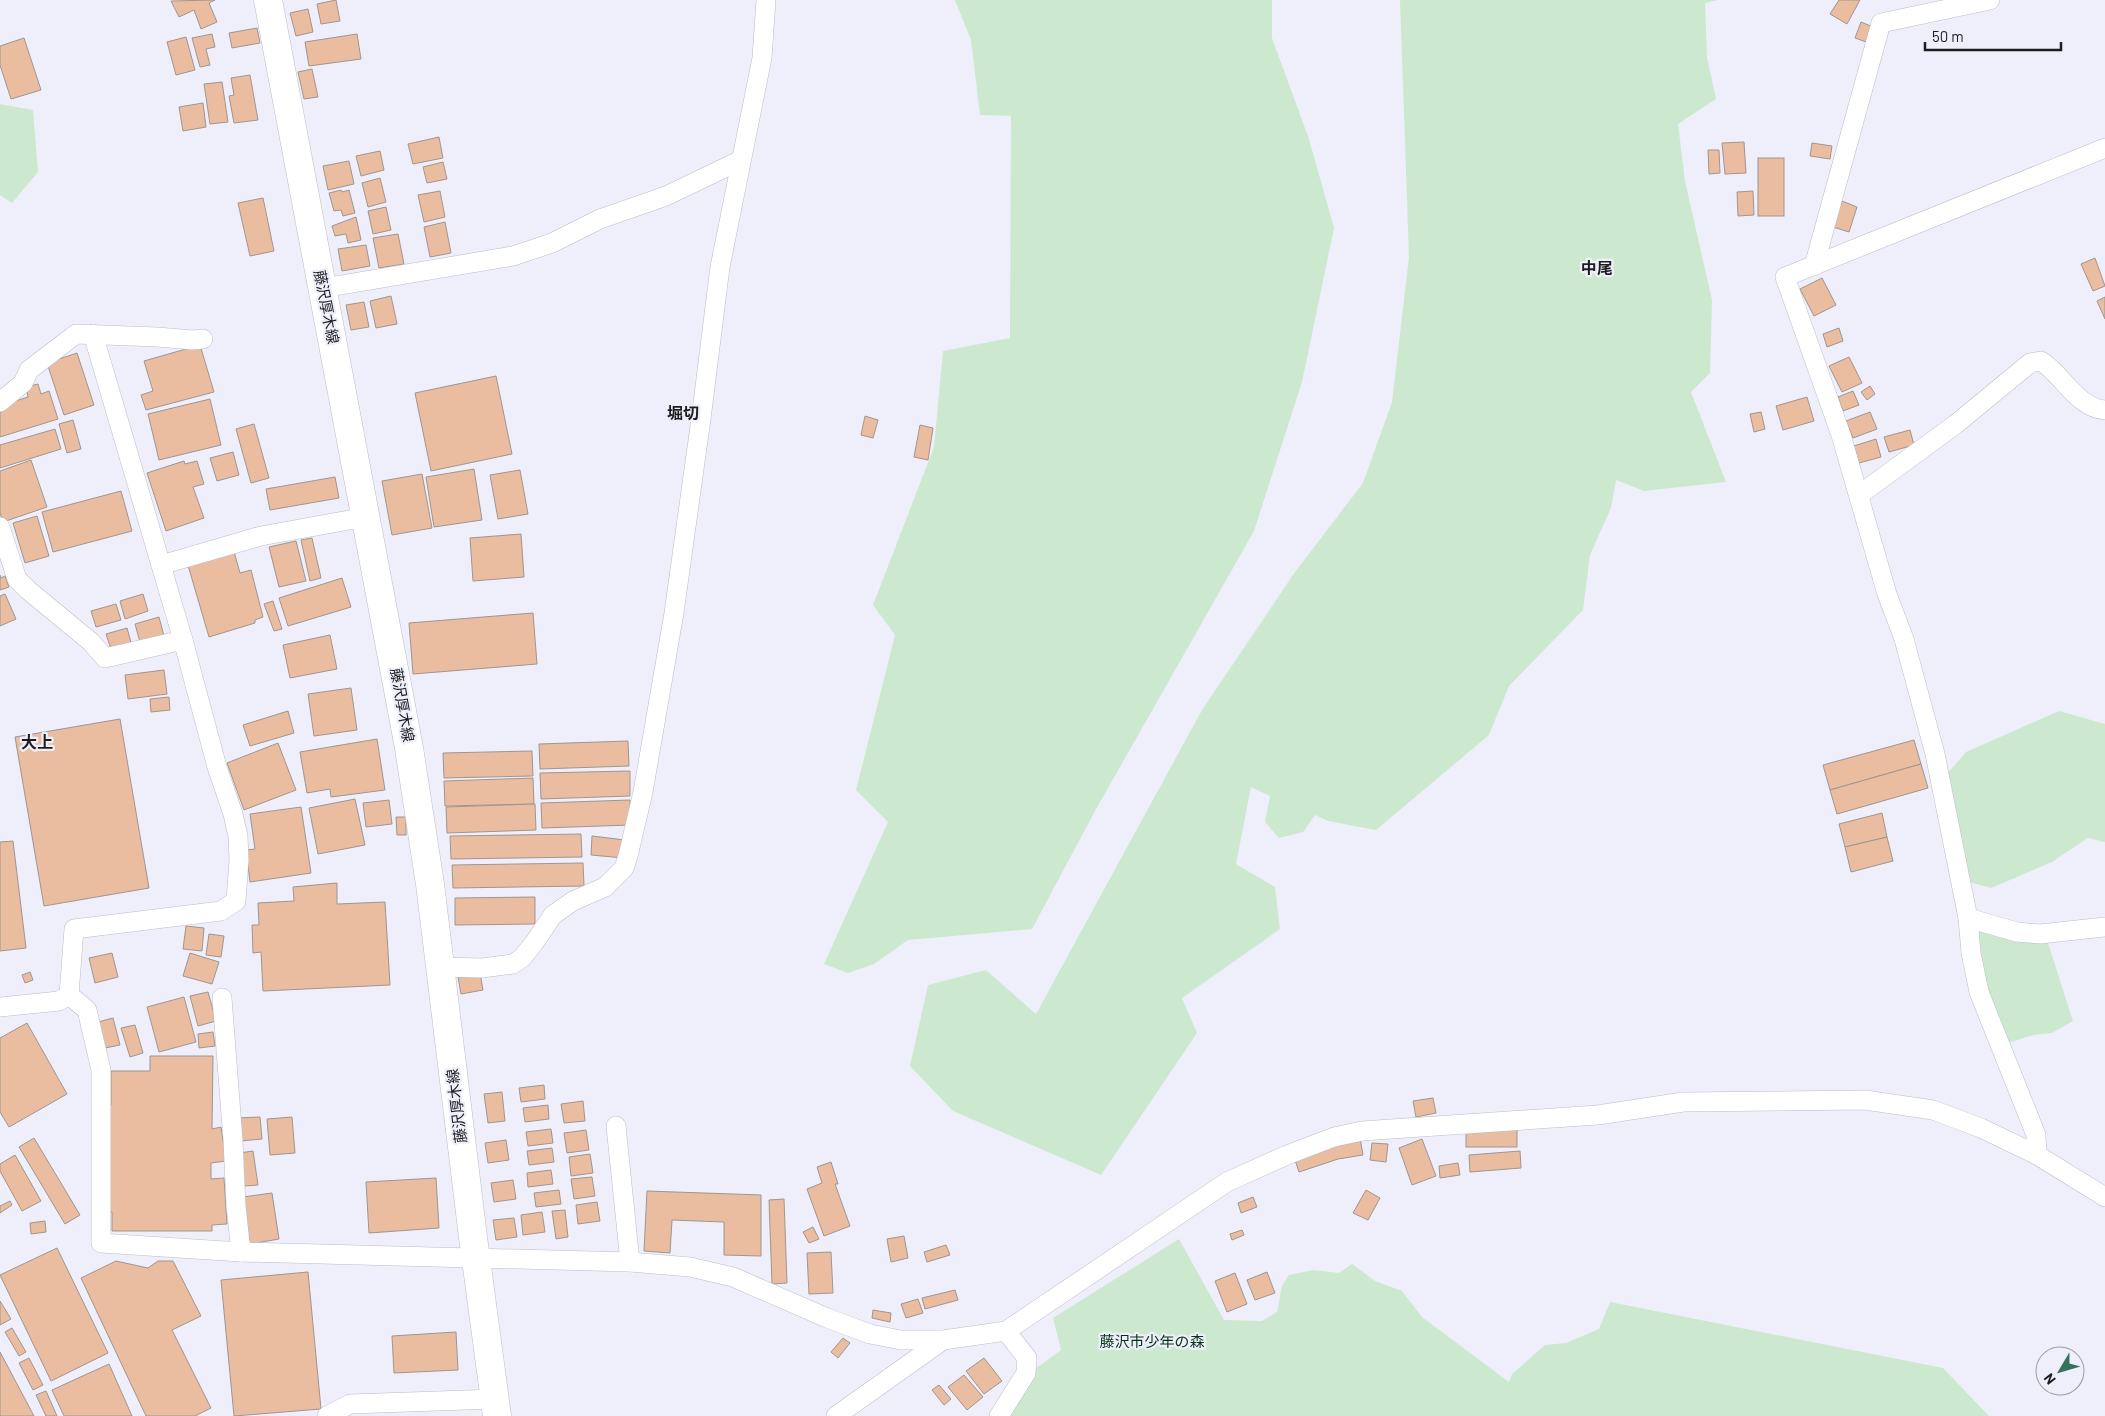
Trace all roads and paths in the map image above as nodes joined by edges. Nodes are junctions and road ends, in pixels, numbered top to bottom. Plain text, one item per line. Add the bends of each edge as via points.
1 (268, 0) edge
2 (766, 0) edge
3 (1990, 0) edge
4 (2105, 148) edge
5 (741, 160) junction
6 (1814, 266) junction
7 (323, 288) junction
8 (93, 334) junction
9 (204, 339) dead end
10 (0, 402) edge
11 (2105, 410) edge
12 (1860, 495) junction
13 (366, 517) junction
14 (0, 527) edge
15 (161, 565) junction
16 (183, 640) junction
17 (1968, 918) junction
18 (2105, 927) edge
19 (440, 967) junction
20 (69, 995) junction
21 (222, 998) dead end
22 (0, 1007) edge
23 (616, 1126) dead end
24 (2037, 1155) junction
25 (2105, 1197) edge
26 (241, 1252) junction
27 (476, 1259) junction
28 (630, 1262) junction
29 (1006, 1331) junction
30 (943, 1340) junction
31 (496, 1407) edge
32 (326, 1416) edge
33 (836, 1416) edge
34 (999, 1416) edge

1 - 7 main road, 藤沢厚木線
2 - 5 street via 762,58
3 - 6 street via 1881,23
4 - 6 street
5 - 7 street via 666,196 600,219 552,243 513,256
5 - 19 street via 720,267 674,613 643,792 624,868 605,887 573,901 553,915 522,958 513,964 482,968
6 - 12 street via 1785,277 1817,362
7 - 13 main road, 藤沢厚木線
8 - 9 street
8 - 10 street via 76,334 57,347 29,370 23,383
8 - 15 street
11 - 12 street via 2094,409 2084,402 2049,366 2041,361 2030,363 1956,424
12 - 17 street via 1935,754
13 - 15 street via 261,536
13 - 19 main road, 藤沢厚木線 via 409,748
14 - 16 street via 17,579 91,642 105,658
15 - 16 street
16 - 20 street via 238,836 236,901 221,911 199,915 74,929
17 - 18 street via 2017,932 2040,934
17 - 24 street via 1979,992 2036,1135
19 - 27 main road, 藤沢厚木線
20 - 22 street via 59,1001
20 - 26 street via 87,1010 100,1070 101,1243
21 - 26 street
23 - 28 street
24 - 25 street
24 - 29 street via 1981,1128 1933,1110 1865,1100 1683,1102 1598,1115 1362,1131 1302,1149 1227,1182
26 - 27 street
27 - 28 street
27 - 31 main road, 藤沢厚木線
28 - 30 street via 690,1267 733,1277 870,1334 901,1340
29 - 30 street
29 - 34 street via 1027,1358 1026,1373
30 - 33 street
31 - 32 street via 350,1404

